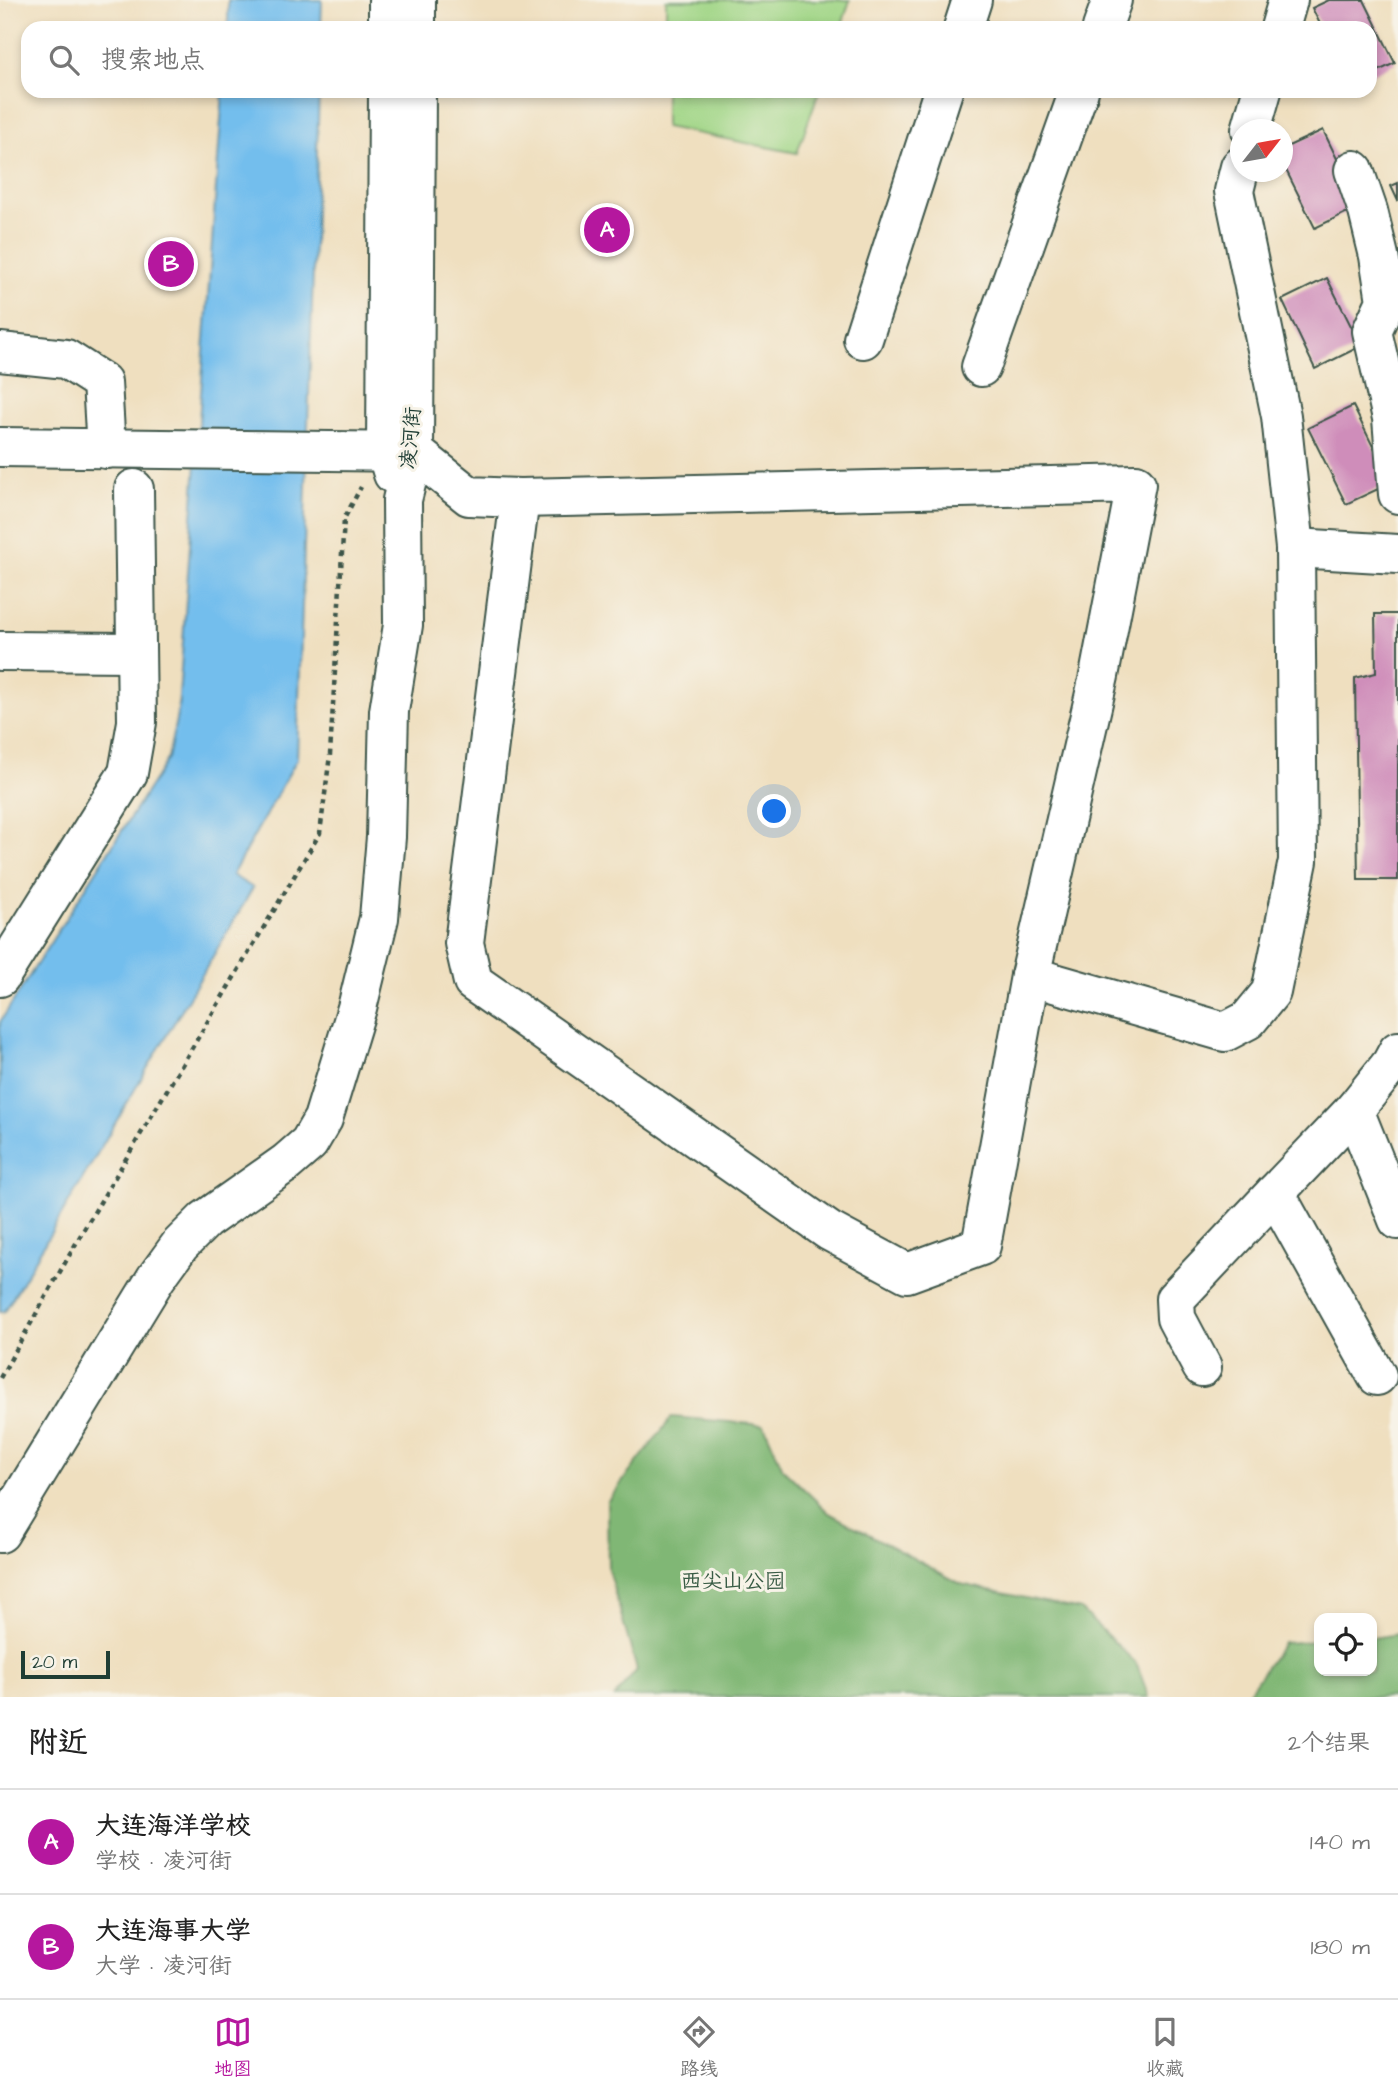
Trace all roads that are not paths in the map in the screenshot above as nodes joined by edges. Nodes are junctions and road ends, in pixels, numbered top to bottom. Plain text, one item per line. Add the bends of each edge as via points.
1 (388, 0) edge
2 (416, 0) edge
3 (972, 0) edge
4 (1112, 0) edge
5 (1288, 0) edge
6 (388, 21) edge
7 (416, 21) edge
8 (965, 21) edge
9 (1104, 21) edge
10 (1282, 21) edge
11 (388, 98) edge
12 (416, 98) edge
13 (941, 98) edge
14 (1077, 98) edge
15 (1260, 98) edge
16 (1254, 119) edge
17 (1354, 170) dead end
18 (1237, 182) edge
19 (1392, 299) edge
20 (863, 339) dead end
21 (0, 352) edge
22 (981, 367) dead end
23 (1396, 434) edge
24 (0, 447) edge
25 (106, 449) junction
26 (400, 451) junction
27 (134, 489) dead end
28 (1398, 494) edge
29 (520, 498) junction
30 (1294, 548) junction
31 (1398, 554) edge
32 (0, 652) edge
33 (136, 652) junction
34 (1, 973) edge
35 (1030, 976) junction
36 (1398, 1051) edge
37 (1354, 1110) junction
38 (1275, 1192) junction
39 (1398, 1220) edge
40 (1202, 1367) dead end
41 (1377, 1376) dead end
42 (0, 1533) edge

1 - 6 street
2 - 7 street
3 - 8 street
4 - 9 street
5 - 10 street
11 - 26 street, 凌河街
12 - 26 street, 凌河街
13 - 20 street
14 - 22 street
15 - 16 street
17 - 19 street
18 - 30 street via 1234,191 1281,416
19 - 23 street via 1372,331
21 - 25 street via 66,359 102,382
23 - 28 street
24 - 25 street
25 - 26 street
26 - 29 street via 469,496
26 - 42 street, 凌河街 via 403,625 389,711 379,918 323,1119 309,1143 205,1220 180,1245
27 - 33 street
29 - 35 street via 1136,484 1099,676
29 - 35 street via 464,943 472,982 829,1231 907,1273 981,1246
30 - 31 street
30 - 35 street via 1298,861 1271,992 1248,1020 1225,1032
32 - 33 street
33 - 34 street via 137,722 128,773
36 - 37 street
37 - 38 street
37 - 39 street
38 - 40 street via 1175,1299 1176,1318
38 - 41 street

